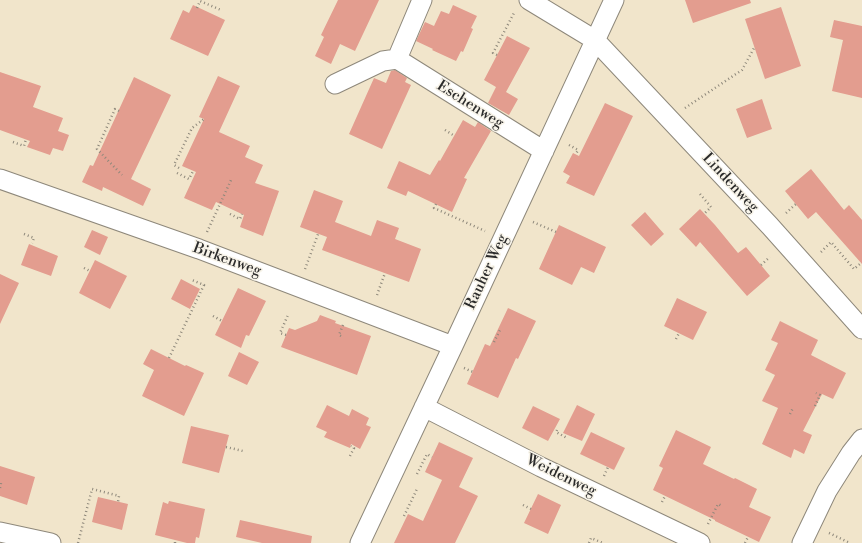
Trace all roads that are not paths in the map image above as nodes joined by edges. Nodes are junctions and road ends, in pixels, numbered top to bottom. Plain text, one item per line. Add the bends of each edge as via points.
1 (422, 0) edge
2 (529, 0) edge
3 (614, 0) edge
4 (596, 40) junction
5 (396, 59) junction
6 (335, 84) dead end
7 (544, 151) junction
8 (0, 179) edge
9 (862, 329) edge
10 (453, 346) junction
11 (424, 407) junction
12 (862, 439) edge
13 (0, 532) edge
14 (51, 543) edge
15 (360, 543) edge
16 (700, 543) edge
17 (802, 543) edge

1 - 5 street
2 - 4 street, Lindenweg
3 - 4 street, Rauher Weg
4 - 7 street, Rauher Weg
4 - 9 street, Lindenweg via 770,226
5 - 6 street via 383,61
5 - 7 street, Eschenweg
7 - 10 street, Rauher Weg
8 - 10 street, Birkenweg via 199,249
10 - 11 street, Rauher Weg
11 - 15 street, Rauher Weg
11 - 16 street, Weidenweg via 541,467
12 - 17 street via 827,491
13 - 14 street

